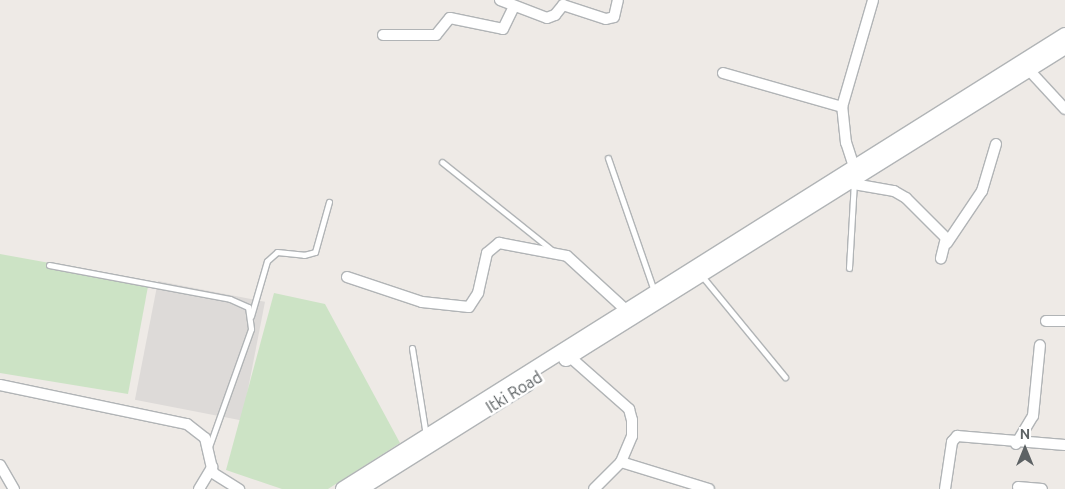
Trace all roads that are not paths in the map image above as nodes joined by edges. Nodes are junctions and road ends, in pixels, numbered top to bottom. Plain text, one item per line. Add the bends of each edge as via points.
1 (500, 0) edge
2 (618, 0) edge
3 (873, 0) edge
4 (514, 6) junction
5 (383, 35) dead end
6 (1065, 35) edge
7 (1065, 46) edge
8 (1029, 70) junction
9 (723, 73) dead end
10 (842, 107) junction
11 (1065, 109) edge
12 (996, 144) dead end
13 (608, 158) dead end
14 (442, 162) dead end
15 (854, 178) junction
16 (329, 202) dead end
17 (947, 242) junction
18 (554, 251) junction
19 (941, 258) dead end
20 (49, 265) dead end
21 (849, 268) dead end
22 (694, 276) junction
23 (347, 277) dead end
24 (662, 292) junction
25 (626, 310) junction
26 (251, 317) junction
27 (1046, 321) dead end
28 (1065, 321) edge
29 (1040, 345) dead end
30 (412, 348) dead end
31 (570, 356) junction
32 (785, 377) dead end
33 (0, 385) edge
34 (426, 436) junction
35 (1016, 444) junction
36 (1065, 445) edge
37 (209, 448) junction
38 (621, 462) junction
39 (0, 465) edge
40 (212, 467) junction
41 (1018, 487) dead end
42 (14, 489) edge
43 (200, 489) edge
44 (238, 489) edge
45 (343, 489) edge
46 (360, 489) edge
47 (594, 489) edge
48 (709, 489) edge
49 (945, 489) edge
50 (1042, 489) edge

1 - 4 street
2 - 4 street via 610,19 567,5 547,18
3 - 10 street
4 - 5 street via 503,29 450,18 436,35
6 - 15 main road
7 - 8 main road
8 - 11 street
8 - 15 main road
9 - 10 street
10 - 15 street
12 - 17 street via 982,191
13 - 24 lane
14 - 18 lane
15 - 17 street via 900,194
15 - 21 lane
15 - 22 main road
16 - 26 lane via 315,252 304,255 277,252 267,260
17 - 19 street
18 - 23 street via 494,245 487,253 473,302 462,308 422,302
18 - 25 street via 576,261
20 - 26 lane via 236,301 248,307
22 - 24 main road
22 - 32 lane
24 - 25 main road
24 - 31 main road, Itki Road
25 - 34 main road
26 - 37 lane via 247,344
27 - 28 street
29 - 35 street via 1033,416
30 - 34 lane
31 - 38 street via 630,409 632,436
31 - 46 main road, Itki Road
33 - 37 street via 176,419 197,431
34 - 45 main road
35 - 36 street
35 - 49 street via 962,435 954,438
37 - 40 street
38 - 47 street
38 - 48 street
39 - 42 street
40 - 43 street
40 - 44 street via 218,479
41 - 50 street

